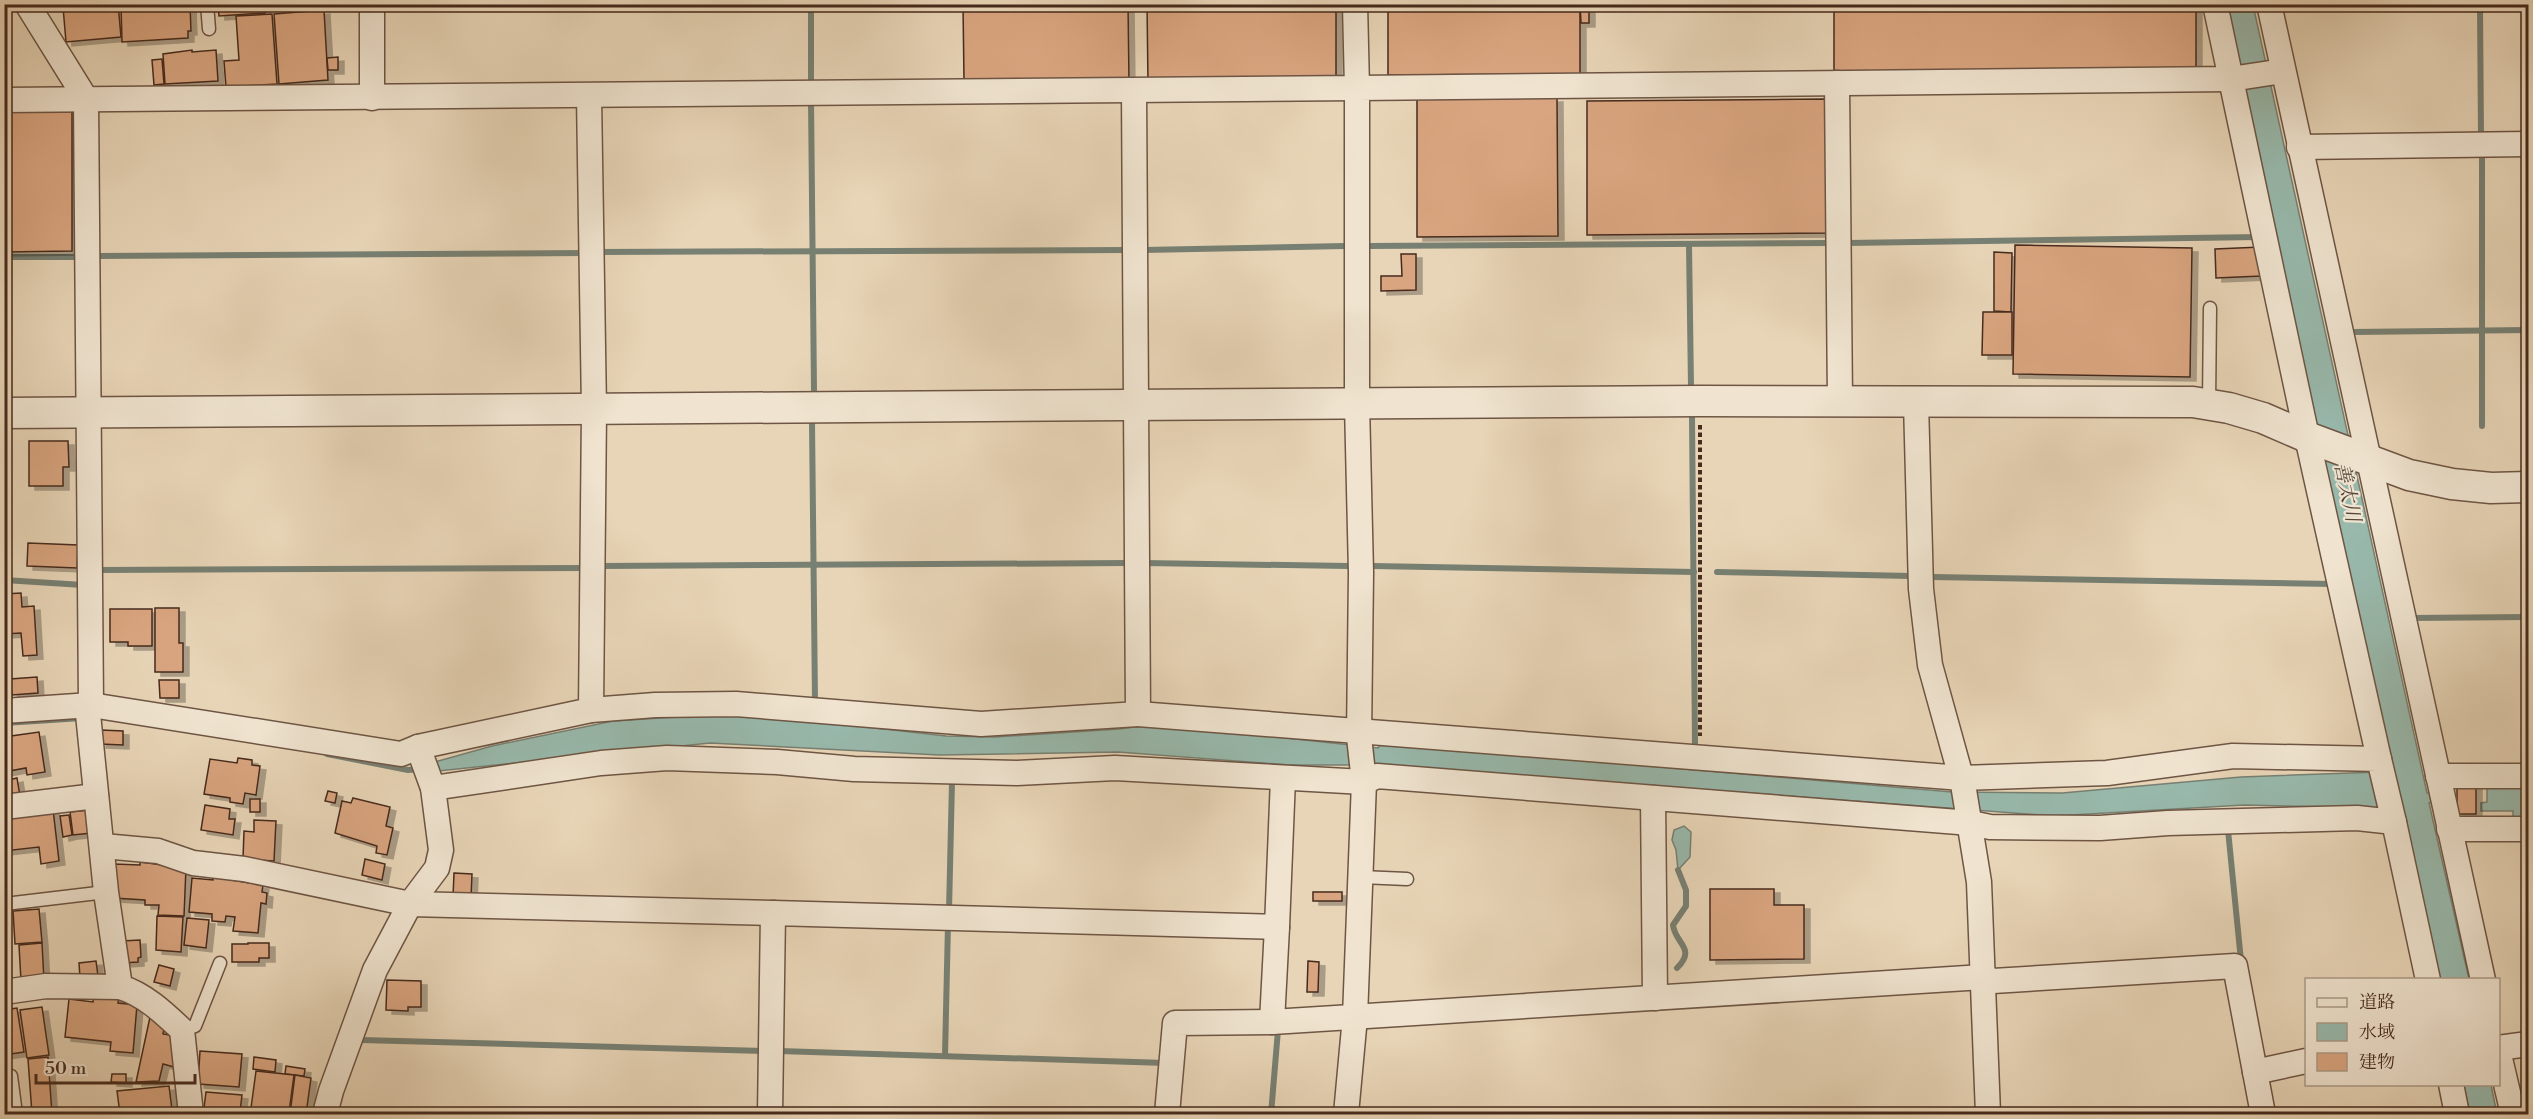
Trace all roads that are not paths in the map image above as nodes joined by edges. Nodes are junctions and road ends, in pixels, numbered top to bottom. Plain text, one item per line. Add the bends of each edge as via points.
1 (27, 4) edge
2 (207, 4) edge
3 (372, 4) edge
4 (1355, 4) edge
5 (2215, 4) edge
6 (2269, 4) edge
7 (209, 29) dead end
8 (2279, 72) junction
9 (2233, 79) junction
10 (1837, 83) junction
11 (1357, 88) junction
12 (1134, 90) junction
13 (589, 96) junction
14 (372, 98) junction
15 (86, 99) junction
16 (4, 100) edge
17 (2529, 144) edge
18 (2299, 147) junction
19 (2210, 308) dead end
20 (1840, 402) junction
21 (1916, 402) junction
22 (1357, 404) junction
23 (2209, 405) junction
24 (1136, 406) junction
25 (594, 410) junction
26 (4, 413) edge
27 (88, 414) junction
28 (2310, 438) junction
29 (2364, 459) junction
30 (2529, 487) edge
31 (91, 705) junction
32 (591, 710) junction
33 (4, 711) edge
34 (1138, 714) junction
35 (1359, 733) junction
36 (419, 751) junction
37 (2379, 759) junction
38 (1364, 776) junction
39 (2438, 776) junction
40 (2529, 776) edge
41 (1283, 778) junction
42 (1963, 781) junction
43 (431, 782) junction
44 (96, 796) junction
45 (1653, 798) junction
46 (4, 807) edge
47 (1970, 819) junction
48 (2394, 822) junction
49 (2450, 828) junction
50 (2529, 829) edge
51 (103, 846) junction
52 (1361, 877) junction
53 (1407, 879) dead end
54 (106, 892) junction
55 (5, 904) edge
56 (410, 904) junction
57 (774, 913) junction
58 (1277, 927) junction
59 (219, 963) dead end
60 (1983, 977) junction
61 (2428, 978) edge
62 (2483, 978) edge
63 (120, 987) junction
64 (4, 992) edge
65 (1655, 998) junction
66 (1356, 1017) junction
67 (1272, 1022) junction
68 (182, 1030) junction
69 (2529, 1044) edge
70 (2500, 1049) edge
71 (2500, 1054) edge
72 (2305, 1061) edge
73 (2254, 1072) junction
74 (11, 1076) dead end
75 (2451, 1086) edge
76 (16, 1114) edge
77 (191, 1114) edge
78 (325, 1114) edge
79 (770, 1114) edge
80 (1167, 1114) edge
81 (1346, 1114) edge
82 (1988, 1114) edge
83 (2264, 1114) edge
84 (2457, 1114) edge
85 (2513, 1114) edge

1 - 15 street
2 - 7 lane
3 - 14 street
4 - 11 street
5 - 9 street
6 - 8 street
8 - 9 street
8 - 18 street
9 - 10 street
9 - 28 street
10 - 11 street
10 - 20 street
11 - 12 street
11 - 22 street
12 - 13 street
12 - 24 street
13 - 14 street
13 - 25 street
14 - 15 street
15 - 16 street
15 - 27 street
17 - 18 street
18 - 29 street
19 - 23 lane
20 - 21 street
20 - 22 street
21 - 23 street via 2157,401
21 - 42 street via 1922,589 1930,665
22 - 24 street
22 - 35 street
23 - 28 street via 2263,418
24 - 25 street
24 - 34 street
25 - 27 street
25 - 32 street
26 - 27 street
27 - 31 street
28 - 29 street
28 - 37 street
29 - 30 street via 2409,475 2452,484
29 - 39 street
31 - 33 street
31 - 36 street via 401,754
31 - 44 street via 88,714
32 - 34 street via 736,704 981,724
32 - 36 street
34 - 35 street
35 - 38 street
35 - 42 street via 1700,757
36 - 43 street
37 - 42 street via 2234,756 2108,773
37 - 48 street
38 - 41 street
38 - 45 street
38 - 52 street
39 - 40 street
39 - 49 street
41 - 43 street via 1115,768 1017,773 854,769 667,758
41 - 58 street
42 - 47 street
43 - 56 street via 441,850 437,868
44 - 46 street
44 - 51 street
45 - 47 street
45 - 65 street
47 - 48 street via 1990,827 2100,828 2168,822
47 - 60 street via 1979,882
48 - 61 street
49 - 50 street
49 - 62 street
51 - 54 street
51 - 56 street via 158,851 193,863 244,869
52 - 53 lane
52 - 66 street
54 - 55 lane
54 - 63 street
56 - 57 street
56 - 78 street via 375,970
57 - 58 street
57 - 79 street
58 - 67 street
59 - 68 lane via 195,1026
60 - 65 street
60 - 73 street via 1993,981 2235,966
60 - 82 street
63 - 64 street via 46,986
63 - 68 street via 159,1009
65 - 66 street
66 - 67 street
66 - 81 street
67 - 80 street via 1175,1023
68 - 77 street
69 - 70 street
71 - 85 street
72 - 73 street
73 - 83 street
74 - 76 lane
75 - 84 street

